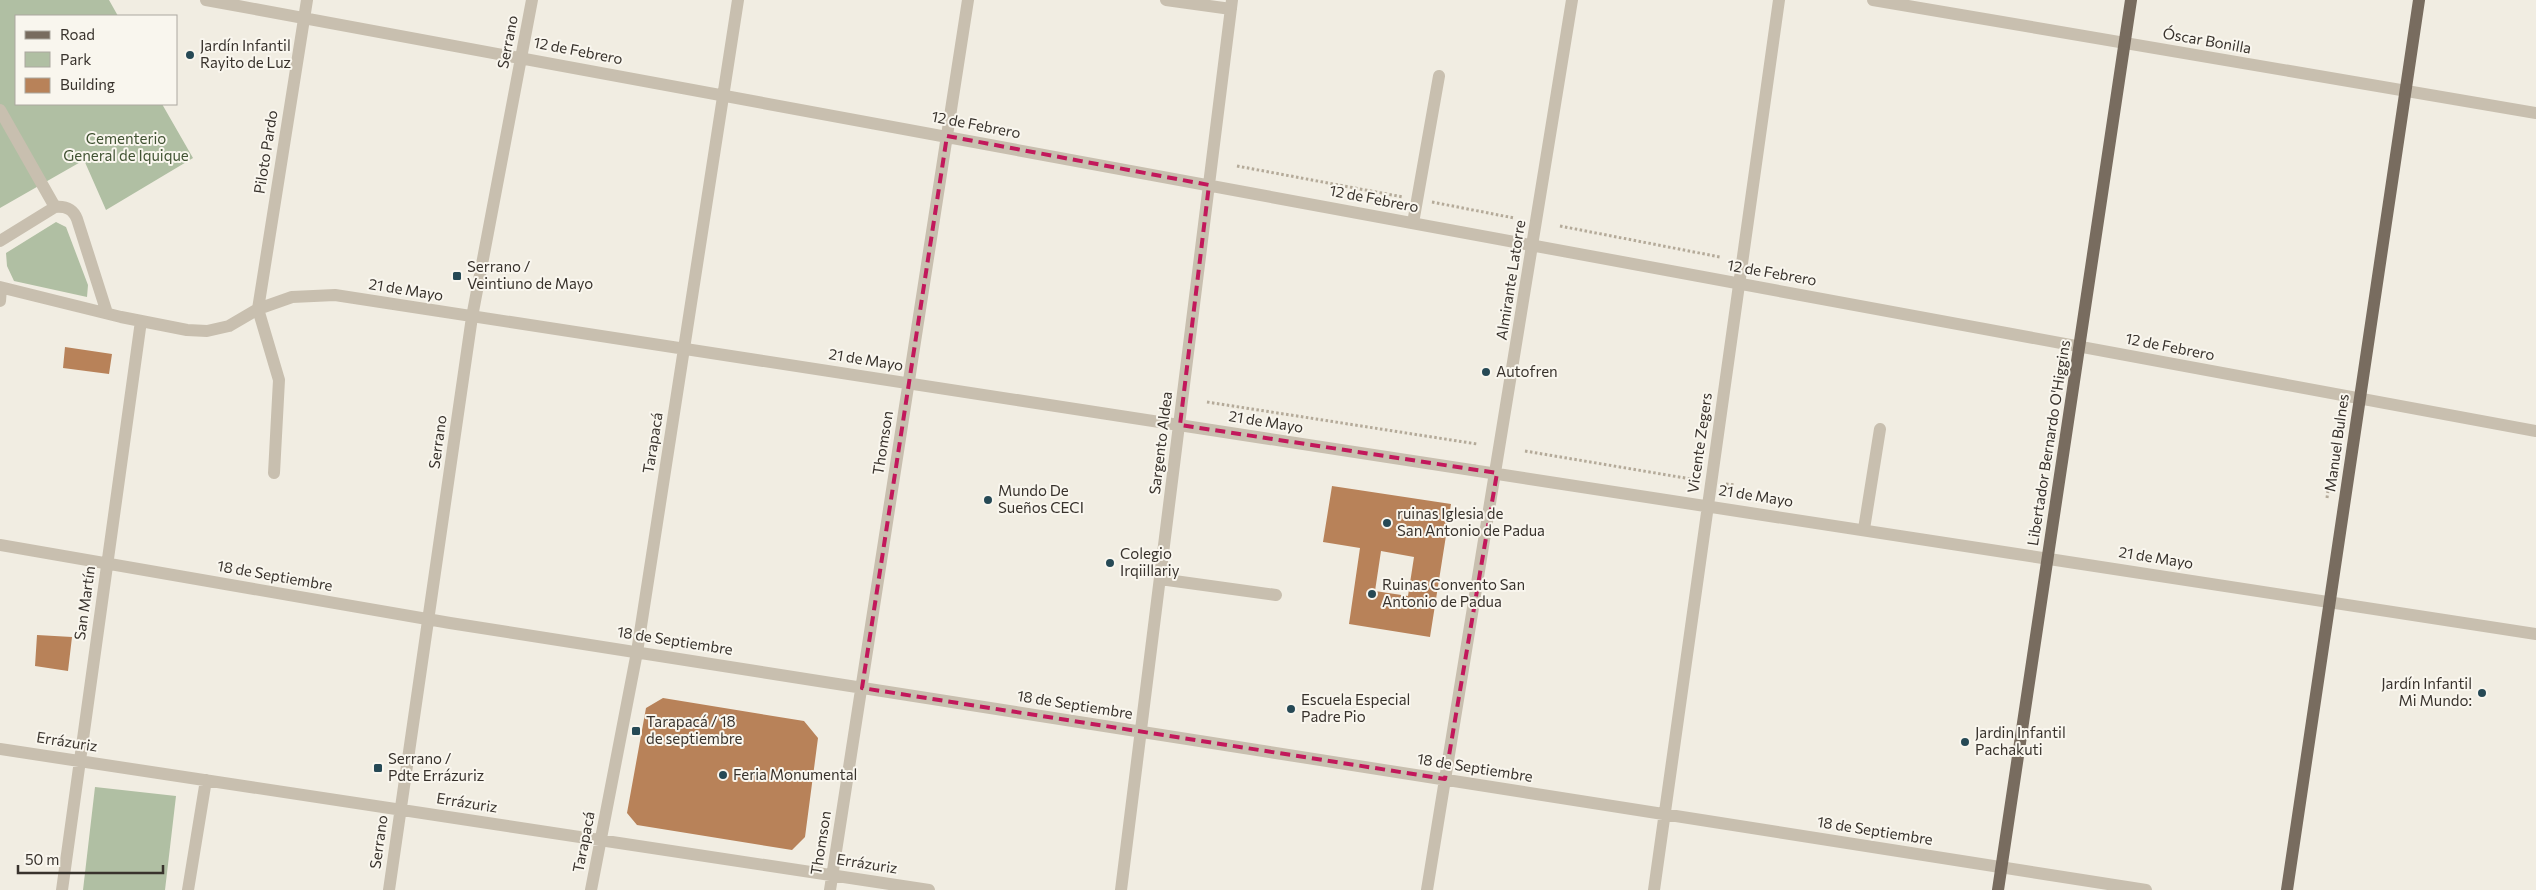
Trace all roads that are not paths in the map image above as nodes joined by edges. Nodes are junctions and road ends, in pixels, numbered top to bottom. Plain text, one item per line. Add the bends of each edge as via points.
1 (206, 0) edge
2 (307, 0) edge
3 (532, 0) edge
4 (738, 0) edge
5 (968, 0) edge
6 (1166, 0) edge
7 (1572, 0) edge
8 (1779, 0) edge
9 (1874, 0) edge
10 (2131, 0) edge
11 (2418, 0) edge
12 (1232, 4) edge
13 (304, 17) junction
14 (2125, 43) junction
15 (521, 57) junction
16 (1439, 76) dead end
17 (2405, 91) junction
18 (724, 95) junction
19 (0, 110) edge
20 (2536, 113) edge
21 (947, 136) junction
22 (1209, 185) junction
23 (55, 207) junction
24 (1414, 223) junction
25 (0, 241) edge
26 (1533, 245) junction
27 (1739, 284) junction
28 (1, 287) edge
29 (0, 301) edge
30 (258, 309) junction
31 (107, 313) junction
32 (472, 317) junction
33 (141, 320) junction
34 (2079, 347) junction
35 (684, 349) junction
36 (909, 383) junction
37 (2360, 399) junction
38 (1180, 424) junction
39 (1880, 429) dead end
40 (2536, 432) edge
41 (274, 473) dead end
42 (1497, 473) junction
43 (1708, 505) junction
44 (1864, 530) junction
45 (0, 545) edge
46 (2048, 558) junction
47 (107, 564) junction
48 (1160, 579) junction
49 (1276, 595) dead end
50 (2330, 602) junction
51 (429, 619) junction
52 (2536, 634) edge
53 (637, 652) junction
54 (862, 688) junction
55 (1141, 731) junction
56 (0, 748) edge
57 (80, 761) junction
58 (1445, 779) junction
59 (206, 780) junction
60 (401, 810) junction
61 (1664, 814) junction
62 (601, 840) junction
63 (2001, 867) junction
64 (832, 875) junction
65 (62, 890) edge
66 (188, 890) edge
67 (389, 890) edge
68 (592, 890) edge
69 (830, 890) edge
70 (929, 890) edge
71 (1121, 890) edge
72 (1427, 890) edge
73 (1654, 890) edge
74 (1998, 890) edge
75 (2146, 890) edge
76 (2287, 890) edge

1 - 13 street, 12 de Febrero
2 - 13 street, Piloto Pardo
3 - 15 street, Serrano
4 - 18 street, Tarapacá
5 - 21 street, Thomson
6 - 12 street
7 - 26 street, Almirante Latorre
8 - 27 street, Vicente Zegers
9 - 14 street, Óscar Bonilla
10 - 14 main road, Libertador Bernardo O'Higgins
11 - 17 main road, Manuel Bulnes
12 - 22 street, Sargento Aldea
13 - 15 street, 12 de Febrero
13 - 30 street, Piloto Pardo
14 - 17 street, Óscar Bonilla
14 - 34 main road, Libertador Bernardo O'Higgins
15 - 18 street, 12 de Febrero
15 - 32 street, Serrano
16 - 24 street
17 - 20 street, Óscar Bonilla
17 - 37 main road, Manuel Bulnes
18 - 21 street, 12 de Febrero
18 - 35 street, Tarapacá
19 - 23 street
21 - 22 street, 12 de Febrero
21 - 36 street, Thomson
22 - 24 street, 12 de Febrero
22 - 38 street, Sargento Aldea
23 - 25 street
23 - 31 street via 66,208 75,214
24 - 26 street, 12 de Febrero
26 - 27 street, 12 de Febrero
26 - 42 street, Almirante Latorre
27 - 34 street, 12 de Febrero
27 - 43 street, Vicente Zegers
28 - 29 street
28 - 31 street, 21 de Mayo
30 - 32 street, 21 de Mayo via 292,297 320,294
30 - 33 street, 21 de Mayo via 229,326 207,331
30 - 41 street via 279,380
31 - 33 street, 21 de Mayo
32 - 35 street, 21 de Mayo
32 - 51 street, Serrano
33 - 47 street, San Martín
34 - 37 street, 12 de Febrero
34 - 46 main road, Libertador Bernardo O'Higgins
35 - 36 street, 21 de Mayo
35 - 53 street, Tarapacá
36 - 38 street, 21 de Mayo
36 - 54 street, Thomson
37 - 40 street, 12 de Febrero
37 - 50 main road, Manuel Bulnes
38 - 42 street, 21 de Mayo
38 - 48 street, Sargento Aldea
39 - 44 street
42 - 43 street, 21 de Mayo
42 - 58 street, Almirante Latorre
43 - 44 street, 21 de Mayo
43 - 61 street, Vicente Zegers
44 - 46 street, 21 de Mayo
45 - 47 street, 18 de Septiembre
46 - 50 street, 21 de Mayo
46 - 63 main road, Libertador Bernardo O'Higgins
47 - 51 street, 18 de Septiembre
47 - 57 street, San Martín
48 - 49 street
48 - 55 street, Sargento Aldea
50 - 52 street, 21 de Mayo
50 - 76 main road, Manuel Bulnes
51 - 53 street, 18 de Septiembre
51 - 60 street, Serrano
53 - 54 street, 18 de Septiembre
53 - 62 street, Tarapacá
54 - 55 street, 18 de Septiembre
54 - 64 street, Thomson
55 - 58 street, 18 de Septiembre
55 - 71 street, Sargento Aldea
56 - 57 street, Errázuriz
57 - 59 street, Errázuriz
57 - 65 street, San Martín
58 - 61 street, 18 de Septiembre
58 - 72 street, Almirante Latorre
59 - 60 street, Errázuriz
59 - 66 street
60 - 62 street, Errázuriz
60 - 67 street, Serrano
61 - 63 street, 18 de Septiembre
61 - 73 street, Vicente Zegers
62 - 64 street, Errázuriz
62 - 68 street, Tarapacá
63 - 74 main road, Libertador Bernardo O'Higgins
63 - 75 street, 18 de Septiembre
64 - 69 street, Thomson
64 - 70 street, Errázuriz

